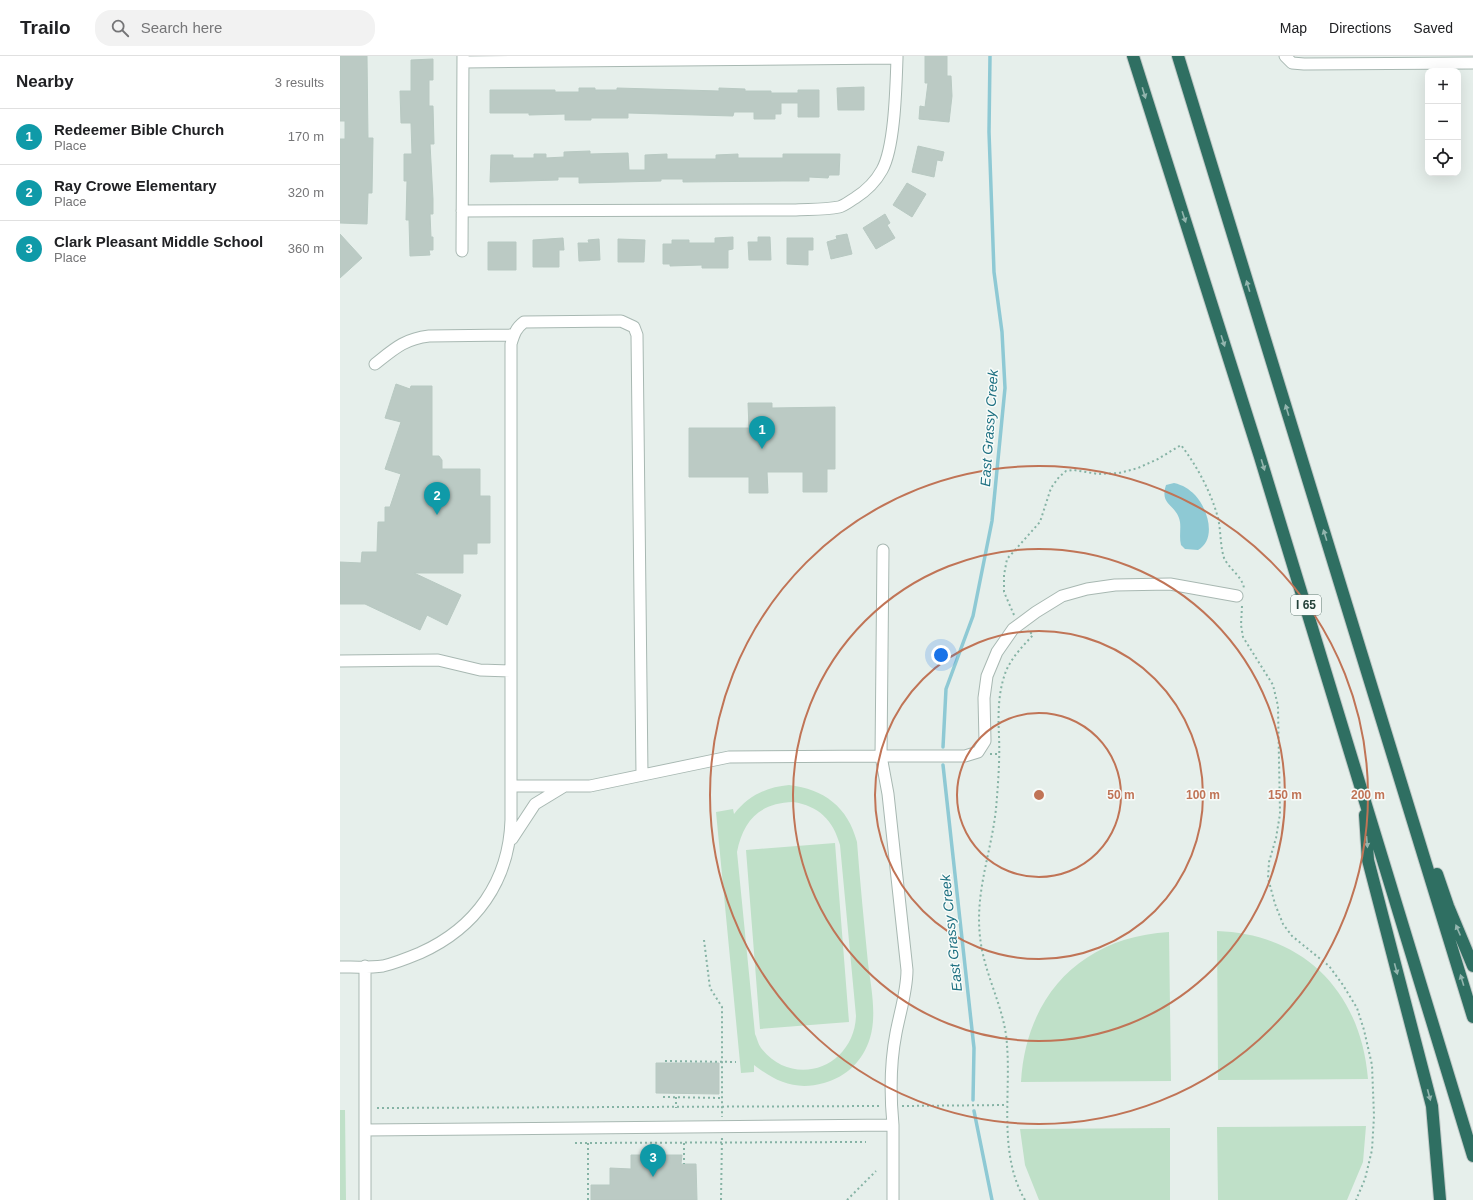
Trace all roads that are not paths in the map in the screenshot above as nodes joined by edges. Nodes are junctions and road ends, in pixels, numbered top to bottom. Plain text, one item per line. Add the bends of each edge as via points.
1 (1133, 56) edge
2 (1178, 56) edge
3 (1284, 56) edge
4 (897, 57) edge
5 (463, 59) edge
6 (1431, 60) edge
7 (1473, 63) edge
8 (462, 211) junction
9 (462, 251) dead end
10 (514, 335) junction
11 (375, 364) dead end
12 (883, 550) dead end
13 (1331, 554) junction
14 (1242, 595) road end
15 (340, 661) edge
16 (511, 671) junction
17 (881, 756) junction
18 (642, 775) junction
19 (511, 786) junction
20 (565, 786) junction
21 (1362, 790) junction
22 (509, 842) junction
23 (365, 966) junction
24 (1473, 966) edge
25 (340, 967) edge
26 (1473, 1017) edge
27 (893, 1125) junction
28 (365, 1130) junction
29 (1473, 1156) edge
30 (365, 1200) edge
31 (893, 1200) edge
32 (1440, 1200) edge

1 -> 21 highway, I 65
13 -> 2 highway
3 - 6 street via 1292,63 1304,64
4 - 5 street
4 - 8 street via 896,89 886,159 873,183 840,207 793,210
5 - 8 street
6 - 7 street
8 - 9 street
10 - 11 street via 415,337 401,343
10 - 16 street via 511,344
10 - 18 street via 524,322 533,321 621,321 634,327 637,334
12 - 17 street
24 -> 13 highway via 1448,906
26 -> 13 highway
14 - 17 street via 1170,584 1115,585 1062,596 1021,623 997,652 987,676 984,698 985,741 978,752 965,756
15 - 16 street via 438,660 480,670
16 - 19 street
17 - 18 street via 729,757
17 - 27 street via 888,794 907,970 891,1071
18 - 20 street via 590,786
19 - 20 street
19 - 22 street
20 - 22 street via 536,804
21 - 29 highway, I 65
21 -> 32 highway via 1368,860 1432,1106
22 - 23 street via 495,885 486,900 461,929 435,946 402,961 382,966
23 - 25 street
23 - 28 street
27 - 28 street
27 - 31 street
28 - 30 street

